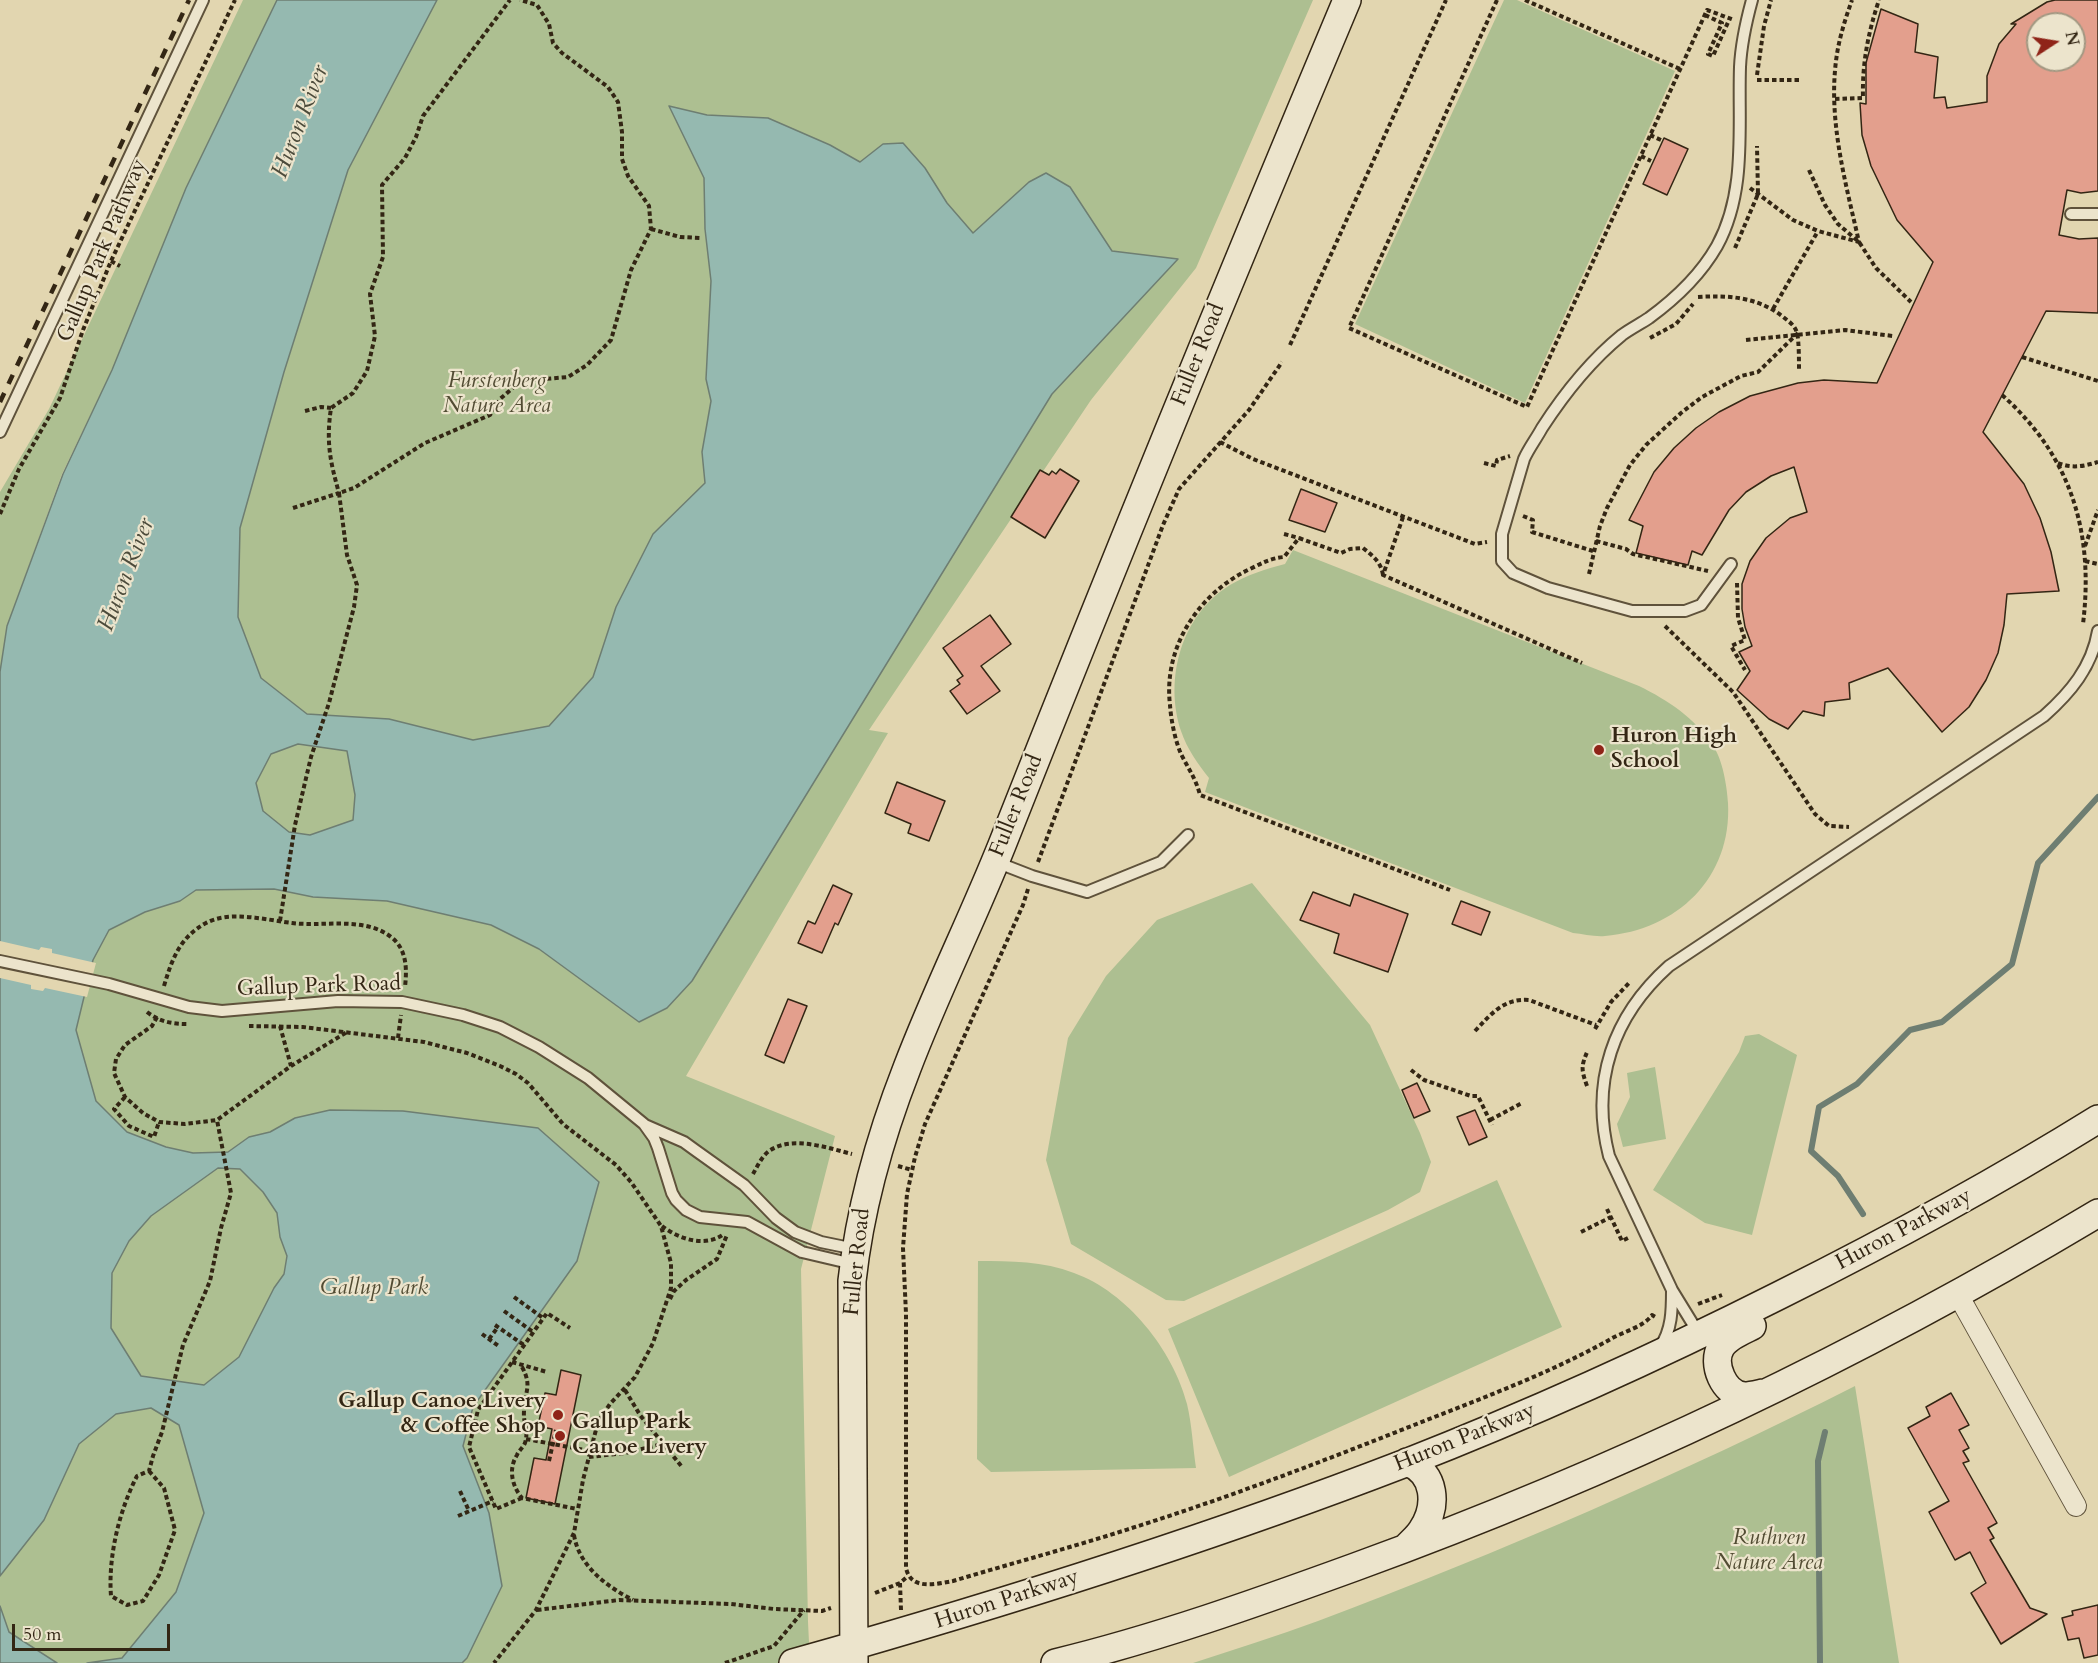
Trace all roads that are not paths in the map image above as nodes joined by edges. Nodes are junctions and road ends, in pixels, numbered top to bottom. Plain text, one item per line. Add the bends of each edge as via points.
1 (203, 0) edge
2 (1347, 0) edge
3 (1752, 0) edge
4 (2072, 214) dead end
5 (2098, 214) edge
6 (0, 432) edge
7 (1731, 564) dead end
8 (2098, 631) edge
9 (1188, 835) dead end
10 (995, 862) junction
11 (0, 961) edge
12 (2098, 1119) edge
13 (644, 1125) junction
14 (2098, 1213) edge
15 (855, 1256) junction
16 (1840, 1265) junction
17 (1672, 1290) junction
18 (1957, 1293) junction
19 (1700, 1335) junction
20 (1649, 1359) junction
21 (1717, 1366) junction
22 (1763, 1394) junction
23 (1407, 1462) junction
24 (2076, 1506) dead end
25 (1405, 1549) junction
26 (854, 1655) edge
27 (793, 1663) edge
28 (1055, 1663) edge

1 - 6 lane
2 - 10 main road, Fuller Road via 1180,399
3 - 7 lane via 1740,64 1739,167 1733,207 1717,245 1673,299 1599,356 1556,407 1528,449 1502,534 1502,561 1513,573 1548,588 1632,611 1685,612 1701,605
4 - 5 lane
8 - 17 lane via 2088,663 2075,685 2044,716 1669,966 1638,997 1625,1017 1605,1072 1604,1137 1609,1156
9 - 10 lane via 1161,862 1087,892
10 - 15 main road, Fuller Road via 907,1068 876,1160
11 - 13 lane, Gallup Park Road via 109,984 189,1007 222,1011 338,1001 402,1002 463,1015 500,1027 539,1047 580,1072
12 - 16 main road, Huron Parkway
13 - 15 lane, Gallup Park Road via 684,1142 744,1185 795,1232
13 - 15 lane, Gallup Park Road via 654,1138 672,1193 686,1210 700,1217 747,1222 802,1251
14 - 18 main road
15 - 26 main road, Fuller Road via 851,1299
16 - 19 main road, Huron Parkway
16 - 21 main road via 1820,1292 1735,1335 1722,1346
17 - 19 lane
17 - 20 lane via 1669,1329
18 - 22 main road
18 - 24 street
19 - 20 main road, Huron Parkway
19 - 21 lane
20 - 23 main road, Huron Parkway
21 - 22 main road via 1733,1392 1744,1396
22 - 25 main road via 1569,1483
23 - 25 main road via 1426,1474 1432,1504 1421,1532
23 - 26 main road, Huron Parkway via 1310,1499 902,1633
25 - 28 main road via 1233,1612
26 - 27 main road, Huron Parkway

